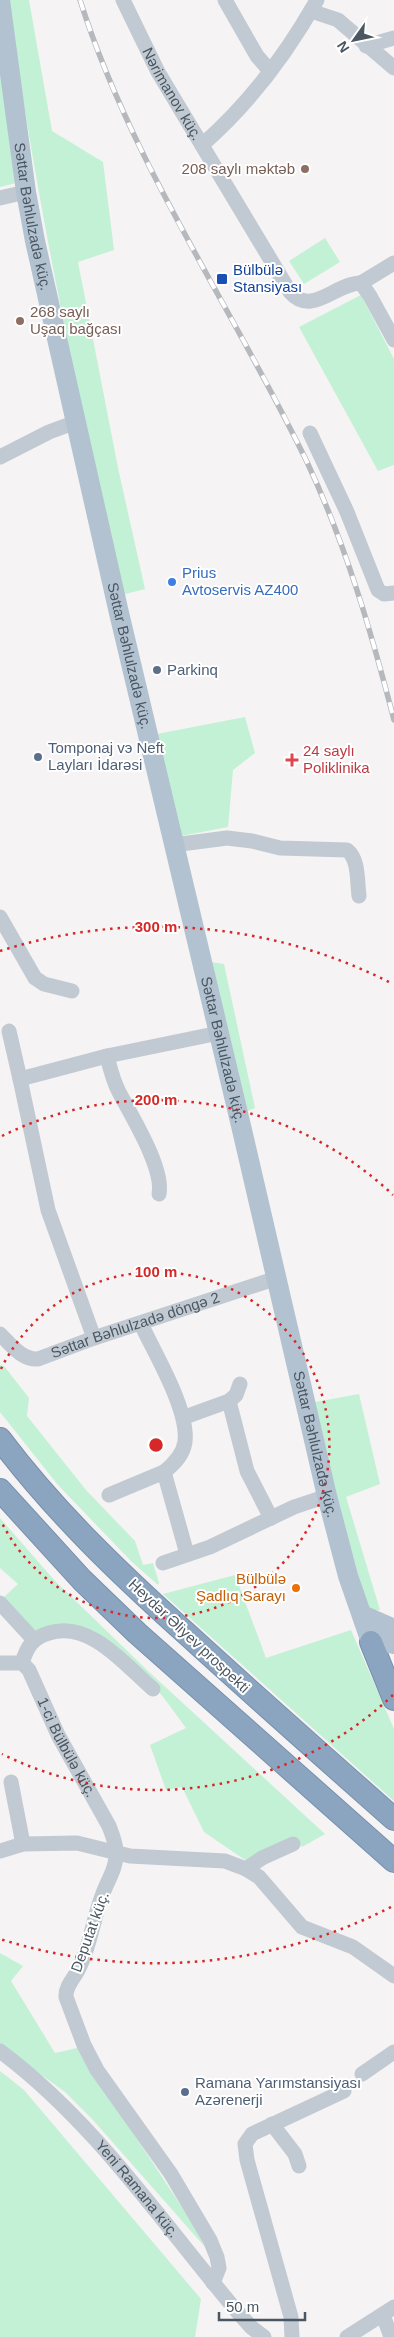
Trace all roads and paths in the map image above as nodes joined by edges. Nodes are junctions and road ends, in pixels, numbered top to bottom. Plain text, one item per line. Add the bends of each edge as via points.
1 (0, 0) edge
2 (123, 0) edge
3 (224, 0) edge
4 (314, 6) edge
5 (394, 38) edge
6 (366, 46) junction
7 (394, 68) edge
8 (270, 71) junction
9 (202, 145) junction
10 (26, 192) junction
11 (0, 198) edge
12 (394, 263) edge
13 (360, 284) junction
14 (394, 340) edge
15 (76, 422) junction
16 (310, 433) dead end
17 (0, 457) edge
18 (394, 594) edge
19 (174, 844) junction
20 (359, 896) dead end
21 (0, 917) edge
22 (72, 991) dead end
23 (9, 1032) dead end
24 (219, 1032) junction
25 (107, 1056) junction
26 (20, 1079) junction
27 (159, 1194) dead end
28 (277, 1278) junction
29 (141, 1324) junction
30 (0, 1334) edge
31 (94, 1338) junction
32 (240, 1384) dead end
33 (229, 1401) junction
34 (185, 1417) junction
35 (0, 1439) edge
36 (164, 1472) junction
37 (0, 1490) edge
38 (109, 1495) dead end
39 (326, 1496) junction
40 (271, 1518) junction
41 (187, 1554) junction
42 (163, 1563) dead end
43 (0, 1604) edge
44 (362, 1615) junction
45 (394, 1629) edge
46 (34, 1640) junction
47 (372, 1642) junction
48 (394, 1644) edge
49 (22, 1663) junction
50 (1, 1666) edge
51 (153, 1689) dead end
52 (394, 1699) edge
53 (11, 1782) dead end
54 (394, 1818) edge
55 (23, 1844) junction
56 (293, 1844) dead end
57 (0, 1852) edge
58 (117, 1853) junction
59 (394, 1861) edge
60 (246, 1869) junction
61 (394, 1976) edge
62 (0, 2051) edge
63 (394, 2052) edge
64 (362, 2074) dead end
65 (344, 2091) dead end
66 (272, 2124) junction
67 (298, 2166) dead end
68 (213, 2283) junction
69 (388, 2311) edge
70 (264, 2337) edge
71 (292, 2337) edge
72 (347, 2337) edge
73 (391, 2337) edge

1 - 10 main road, Səttar Bəhlulzadə küç.
2 - 9 street, Nərimanov küç. via 145,50
3 - 8 street via 257,56
4 - 6 street via 338,20
4 - 8 street
5 - 6 street
6 - 7 street
8 - 9 street
9 - 13 street, Nərimanov küç. via 296,299 313,302 347,285
10 - 11 street
10 - 15 main road, Səttar Bəhlulzadə küç.
12 - 13 street, Nərimanov küç.
13 - 14 street
15 - 17 street
15 - 19 main road, Səttar Bəhlulzadə küç.
16 - 18 street via 347,512 378,590
19 - 20 street via 227,838 280,848 347,850 354,860
19 - 24 main road, Səttar Bəhlulzadə küç.
21 - 22 street via 35,978 44,984
23 - 26 street
24 - 25 street
24 - 28 main road, Səttar Bəhlulzadə küç.
25 - 26 street
25 - 27 street via 113,1080 137,1124 160,1179
26 - 31 street via 48,1210
28 - 29 street, Səttar Bəhlulzadə döngə 2
28 - 39 main road, Səttar Bəhlulzadə küç.
29 - 31 street, Səttar Bəhlulzadə döngə 2
29 - 34 street
30 - 31 street, Səttar Bəhlulzadə döngə 2 via 31,1359
32 - 33 street via 236,1395
33 - 34 street
33 - 40 street via 247,1471
34 - 36 street via 185,1442 178,1461
35 - 54 highway, Heydər Əliyev prospekti via 104,1558
36 - 38 street
36 - 41 street
37 - 59 highway via 82,1580 136,1633
39 - 40 street
39 - 44 main road, Səttar Bəhlulzadə küç.
40 - 41 street via 210,1547
41 - 42 street
43 - 46 street
44 - 45 main road
44 - 47 main road, Səttar Bəhlulzadə küç.
46 - 49 street
46 - 51 street via 60,1630 76,1631 97,1641
47 - 48 main road
47 - 52 highway
49 - 50 street
49 - 58 street, 1-ci Bülbülə küç. via 29,1670 58,1735 109,1826
53 - 55 street
55 - 57 street
55 - 58 street via 77,1843
56 - 60 street
58 - 60 street via 150,1858 225,1861
58 - 68 street, Deputat küç. via 111,1877 101,1896 86,1953 68,1986 66,1997 97,2070 171,2174 210,2240 219,2268
60 - 61 street via 259,1877 302,1927 353,1946
62 - 68 street, Yeni Ramana küç. via 40,2083 103,2146
63 - 64 street
65 - 66 street
66 - 67 street via 295,2154
66 - 71 street via 247,2139 244,2150 291,2317
68 - 70 street, Yeni Ramana küç. via 251,2327
69 - 72 street
69 - 73 street

